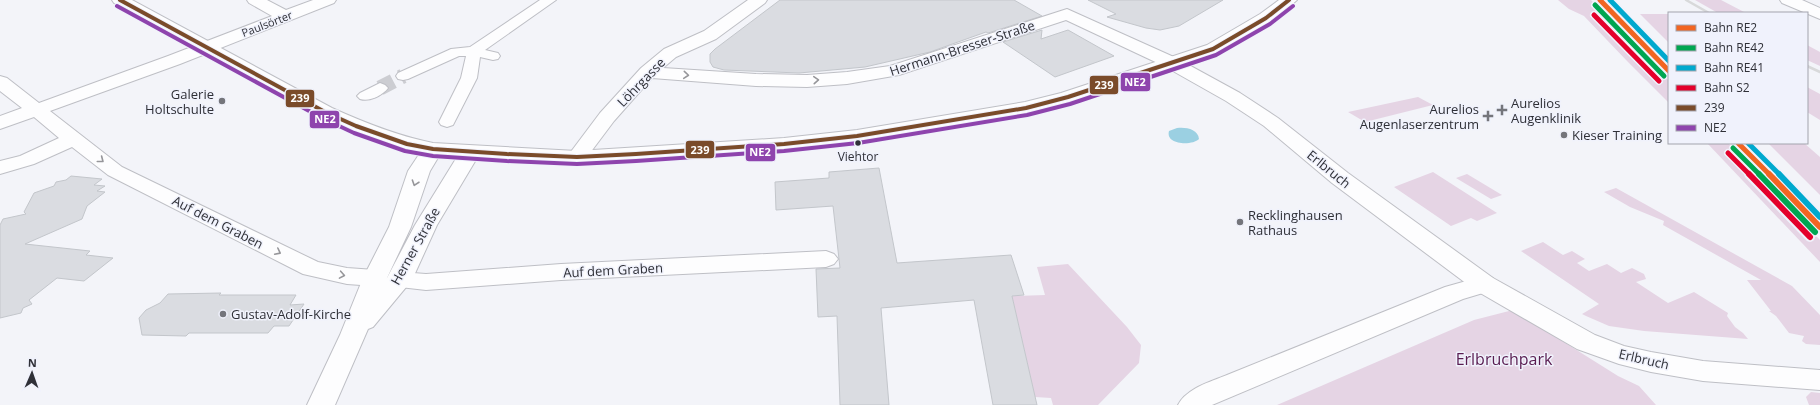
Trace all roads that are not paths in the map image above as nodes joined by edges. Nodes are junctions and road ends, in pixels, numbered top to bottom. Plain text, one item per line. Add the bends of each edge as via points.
1 (120, 0) edge
2 (255, 0) edge
3 (328, 0) edge
4 (549, 0) edge
5 (759, 0) edge
6 (1265, 0) edge
7 (1289, 0) edge
8 (1788, 0) edge
9 (1820, 14) edge
10 (286, 17) junction
11 (206, 47) junction
12 (474, 51) junction
13 (493, 56) dead end
14 (1170, 62) junction
15 (648, 72) junction
16 (404, 73) tunnel mouth
17 (0, 82) edge
18 (380, 88) tunnel mouth
19 (365, 96) dead end
20 (37, 110) junction
21 (447, 122) dead end
22 (0, 123) edge
23 (73, 138) junction
24 (433, 149) junction
25 (470, 152) junction
26 (578, 156) junction
27 (0, 168) edge
28 (826, 259) dead end
29 (375, 278) junction
30 (400, 280) junction
31 (1484, 284) junction
32 (353, 335) junction
33 (1820, 380) edge
34 (321, 405) edge
35 (1192, 405) edge

1 - 11 street
2 - 10 street
3 - 10 street, Paulsörter
4 - 12 street
5 - 15 street, Löhrgasse via 710,35 670,52
6 - 14 street via 1249,12 1197,41
7 - 14 street via 1266,18 1213,49
8 - 9 street
10 - 11 street, Paulsörter
11 - 20 street
11 - 24 street via 325,112 356,126 408,144
12 - 13 street
12 - 16 street via 456,52
12 - 21 street via 469,78
15 -> 14 street, Hermann-Bresser-Straße via 756,80 806,81 847,78 893,71 1067,14
14 - 26 street via 1068,97 1026,108 857,136 784,144
14 - 31 street, Erlbruch via 1233,97 1271,122 1340,178
15 - 26 street, Löhrgasse via 607,117
17 - 20 street, Auf dem Graben
18 - 19 street
20 - 22 street
20 - 23 street, Auf dem Graben
23 - 27 street via 27,160
23 -> 29 street, Auf dem Graben via 115,171 310,268 347,276
24 - 25 street
24 -> 29 street, Herner Straße via 419,171 400,227
25 - 26 street
25 - 30 street, Herner Straße via 426,225
28 - 30 street, Auf dem Graben via 561,272 426,282
29 - 32 street, Herner Straße
30 - 32 street, Herner Straße
31 - 33 street, Erlbruch via 1586,342 1619,354 1703,371
31 - 35 street via 1454,293 1237,382 1203,397
32 - 34 street, Herner Straße

